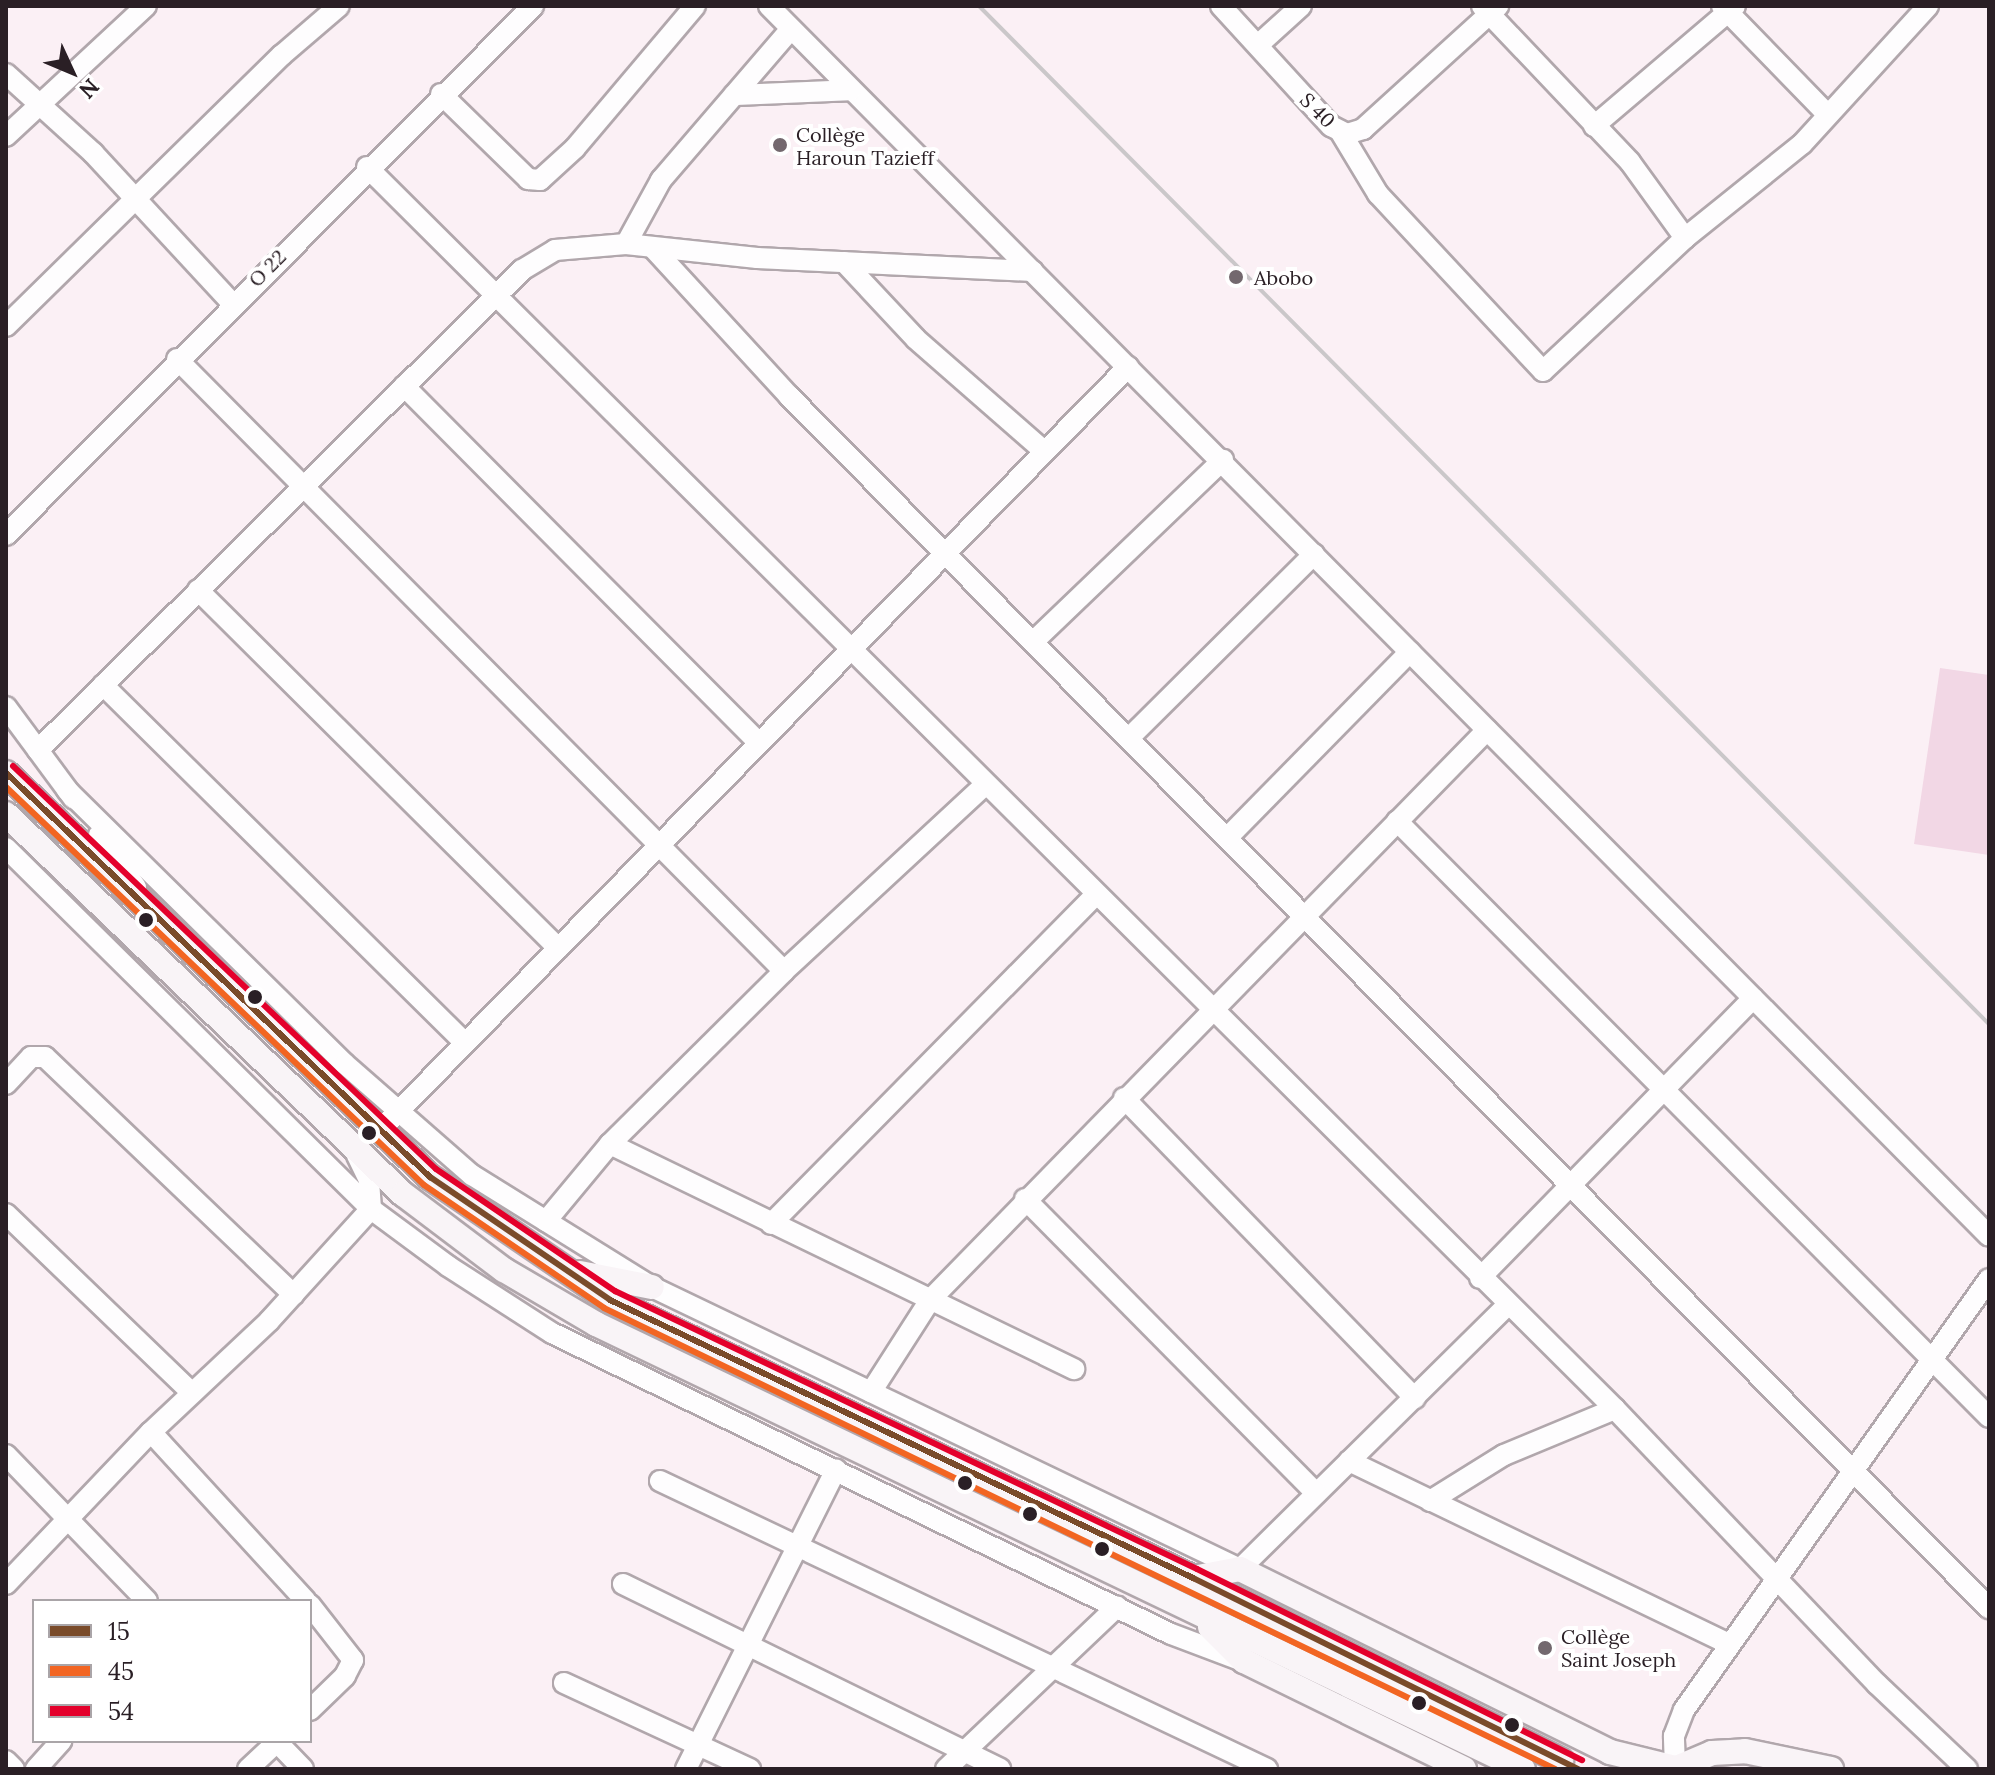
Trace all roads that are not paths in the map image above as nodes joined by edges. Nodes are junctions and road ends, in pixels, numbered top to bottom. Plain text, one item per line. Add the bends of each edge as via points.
1 (146, 6) edge
2 (339, 6) edge
3 (533, 6) edge
4 (695, 6) edge
5 (769, 6) edge
6 (1221, 6) edge
7 (1301, 6) edge
8 (1928, 6) edge
9 (1728, 8) edge
10 (1490, 9) edge
11 (791, 29) junction
12 (1258, 45) junction
13 (6, 74) edge
14 (851, 90) junction
15 (441, 94) junction
16 (734, 95) junction
17 (40, 105) junction
18 (1827, 114) junction
19 (1594, 126) junction
20 (1340, 131) junction
21 (6, 136) edge
22 (367, 167) junction
23 (136, 199) junction
24 (1685, 238) junction
25 (626, 244) junction
26 (653, 248) junction
27 (844, 262) junction
28 (1033, 271) junction
29 (498, 295) junction
30 (233, 304) junction
31 (6, 326) edge
32 (177, 359) junction
33 (1128, 367) junction
34 (404, 386) junction
35 (1044, 451) junction
36 (1223, 460) junction
37 (304, 490) junction
38 (6, 535) edge
39 (949, 552) junction
40 (1314, 554) junction
41 (198, 590) junction
42 (1034, 641) junction
43 (851, 650) junction
44 (1410, 652) junction
45 (103, 685) junction
46 (6, 707) edge
47 (1487, 730) junction
48 (1131, 736) junction
49 (759, 743) junction
50 (38, 750) junction
51 (6, 773) edge
52 (984, 786) junction
53 (67, 790) junction
54 (6, 814) edge
55 (1397, 821) junction
56 (1229, 836) junction
57 (6, 842) edge
58 (657, 847) junction
59 (6, 848) edge
60 (79, 885) junction
61 (1095, 896) junction
62 (147, 904) junction
63 (1305, 914) junction
64 (558, 948) junction
65 (784, 971) junction
66 (1753, 998) junction
67 (1211, 1007) junction
68 (465, 1043) junction
69 (6, 1084) edge
70 (1661, 1090) junction
71 (1124, 1098) junction
72 (397, 1112) junction
73 (381, 1132) junction
74 (610, 1144) junction
75 (354, 1149) junction
76 (1573, 1183) junction
77 (1025, 1199) junction
78 (371, 1209) junction
79 (6, 1214) edge
80 (546, 1221) junction
81 (771, 1224) junction
82 (1989, 1236) edge
83 (562, 1269) junction
84 (1480, 1278) junction
85 (1989, 1279) edge
86 (652, 1287) junction
87 (294, 1295) junction
88 (930, 1300) junction
89 (1508, 1305) junction
90 (1935, 1361) junction
91 (1074, 1369) dead end
92 (871, 1392) junction
93 (192, 1393) junction
94 (1415, 1398) junction
95 (1615, 1409) junction
96 (1989, 1417) edge
97 (151, 1432) junction
98 (6, 1455) edge
99 (1349, 1461) junction
100 (836, 1470) junction
101 (1855, 1473) junction
102 (660, 1481) dead end
103 (1316, 1493) junction
104 (1430, 1501) junction
105 (69, 1521) junction
106 (794, 1547) junction
107 (1240, 1569) junction
108 (1775, 1574) junction
109 (1193, 1578) junction
110 (6, 1584) edge
111 (623, 1584) dead end
112 (145, 1599) edge
113 (304, 1599) edge
114 (1117, 1607) junction
115 (312, 1608) edge
116 (1989, 1608) edge
117 (1201, 1617) junction
118 (1727, 1643) junction
119 (747, 1645) junction
120 (1244, 1661) junction
121 (1055, 1669) junction
122 (564, 1683) dead end
123 (312, 1708) edge
124 (59, 1743) edge
125 (275, 1743) edge
126 (279, 1743) edge
127 (700, 1746) junction
128 (963, 1752) junction
129 (6, 1761) edge
130 (1561, 1761) dead end
131 (1674, 1768) edge
132 (14, 1769) edge
133 (36, 1769) edge
134 (248, 1769) edge
135 (303, 1769) edge
136 (686, 1769) edge
137 (750, 1769) edge
138 (946, 1769) edge
139 (1000, 1769) edge
140 (1267, 1769) edge
141 (1464, 1769) edge
142 (1523, 1769) edge
143 (1831, 1769) edge
144 (1967, 1769) edge

1 - 17 street
2 - 23 street
3 - 15 street, O 22
4 - 15 street via 575,148 540,180 528,179
5 - 11 street
6 - 12 street, S 40
7 - 12 street
8 - 18 street
9 - 18 street
9 - 19 street
10 - 19 street
10 - 20 street, S 40 via 1363,129
11 - 14 street
11 - 16 street
12 - 20 street, S 40
13 - 17 street
14 - 16 street
14 - 28 street
15 - 22 street, O 22
16 - 25 street via 653,190
17 - 21 street
17 - 23 street
18 - 24 street via 1802,144
19 - 24 street via 1645,180
20 - 24 street via 1378,194 1543,371
22 - 29 street
22 - 30 street, O 22
23 - 30 street
23 - 31 street
25 - 26 street
25 - 29 street via 555,250 522,270
26 - 27 street
26 - 39 street via 789,396
27 - 28 street
27 - 35 street via 916,339
28 - 33 street
29 - 34 street
29 - 43 street
30 - 32 street, O 22
32 - 37 street
32 - 38 street, O 22
33 - 35 street
33 - 36 street
34 - 37 street
34 - 49 street
35 - 39 street
36 - 40 street
36 - 42 street
37 - 41 street
37 - 58 street
39 - 42 street
39 - 43 street
40 - 44 street
40 - 48 street
41 - 45 street
41 - 64 street
42 - 48 street
43 - 49 street
43 - 52 street
44 - 47 street
44 - 56 street
45 - 50 street
45 - 68 street
46 - 50 street
47 - 55 street
47 - 66 street
48 - 56 street
49 - 58 street
50 - 53 street
51 - 62 main road
52 - 61 street
52 - 65 street
53 - 62 street
53 - 72 street
54 - 60 main road
55 - 63 street
55 - 70 street
56 - 63 street
57 - 60 street
58 - 64 street
58 - 65 street
59 - 78 street
60 - 75 main road
61 - 67 street
61 - 81 street
62 - 73 main road
63 - 67 street
63 - 76 street
64 - 68 street
65 - 74 street
66 - 70 street
66 - 82 street
67 - 71 street
67 - 84 street
68 - 72 street
69 - 87 street via 31,1057 45,1057
70 - 76 street
70 - 90 street
71 - 77 street
71 - 94 street
72 - 73 street
72 - 80 street via 472,1175
73 - 83 main road via 430,1177
74 - 80 street
74 - 81 street
75 - 78 street via 369,1180
75 - 117 main road via 403,1194 504,1270 596,1324
76 - 84 street
76 - 101 street
77 - 88 street
77 - 103 street
78 - 87 street
78 - 100 street via 552,1333
79 - 93 street
80 - 86 street
81 - 88 street
83 - 86 main road
83 - 109 main road via 610,1300
84 - 89 street
85 - 90 street
86 - 92 street
87 - 93 street
88 - 91 street
88 - 92 street
89 - 94 street
89 - 95 street
90 - 96 street
90 - 101 street
92 - 107 street
93 - 97 street
94 - 99 street
95 - 104 street via 1504,1455
95 - 108 street
97 - 105 street
97 - 113 street
98 - 105 street
99 - 103 street
99 - 104 street
100 - 106 street
100 - 114 street
101 - 108 street
101 - 116 street
102 - 106 street
103 - 107 street
104 - 118 street
105 - 110 street
105 - 112 street
106 - 119 street
106 - 121 street
107 - 109 main road
107 - 131 main road via 1610,1752
108 - 118 street
108 - 144 street via 1877,1684
109 - 130 main road
111 - 119 street
114 - 120 street
114 - 121 street
115 - 123 street via 353,1660 345,1676
117 - 120 main road
117 - 142 main road
118 - 131 street via 1677,1723
119 - 127 street
119 - 128 street
120 - 141 main road
121 - 128 street
121 - 140 street
122 - 127 street
124 - 133 street
125 - 134 street
126 - 135 street
127 - 136 street
127 - 137 street
128 - 138 street
128 - 139 street
129 - 132 street
131 - 143 main road via 1712,1753 1745,1751

